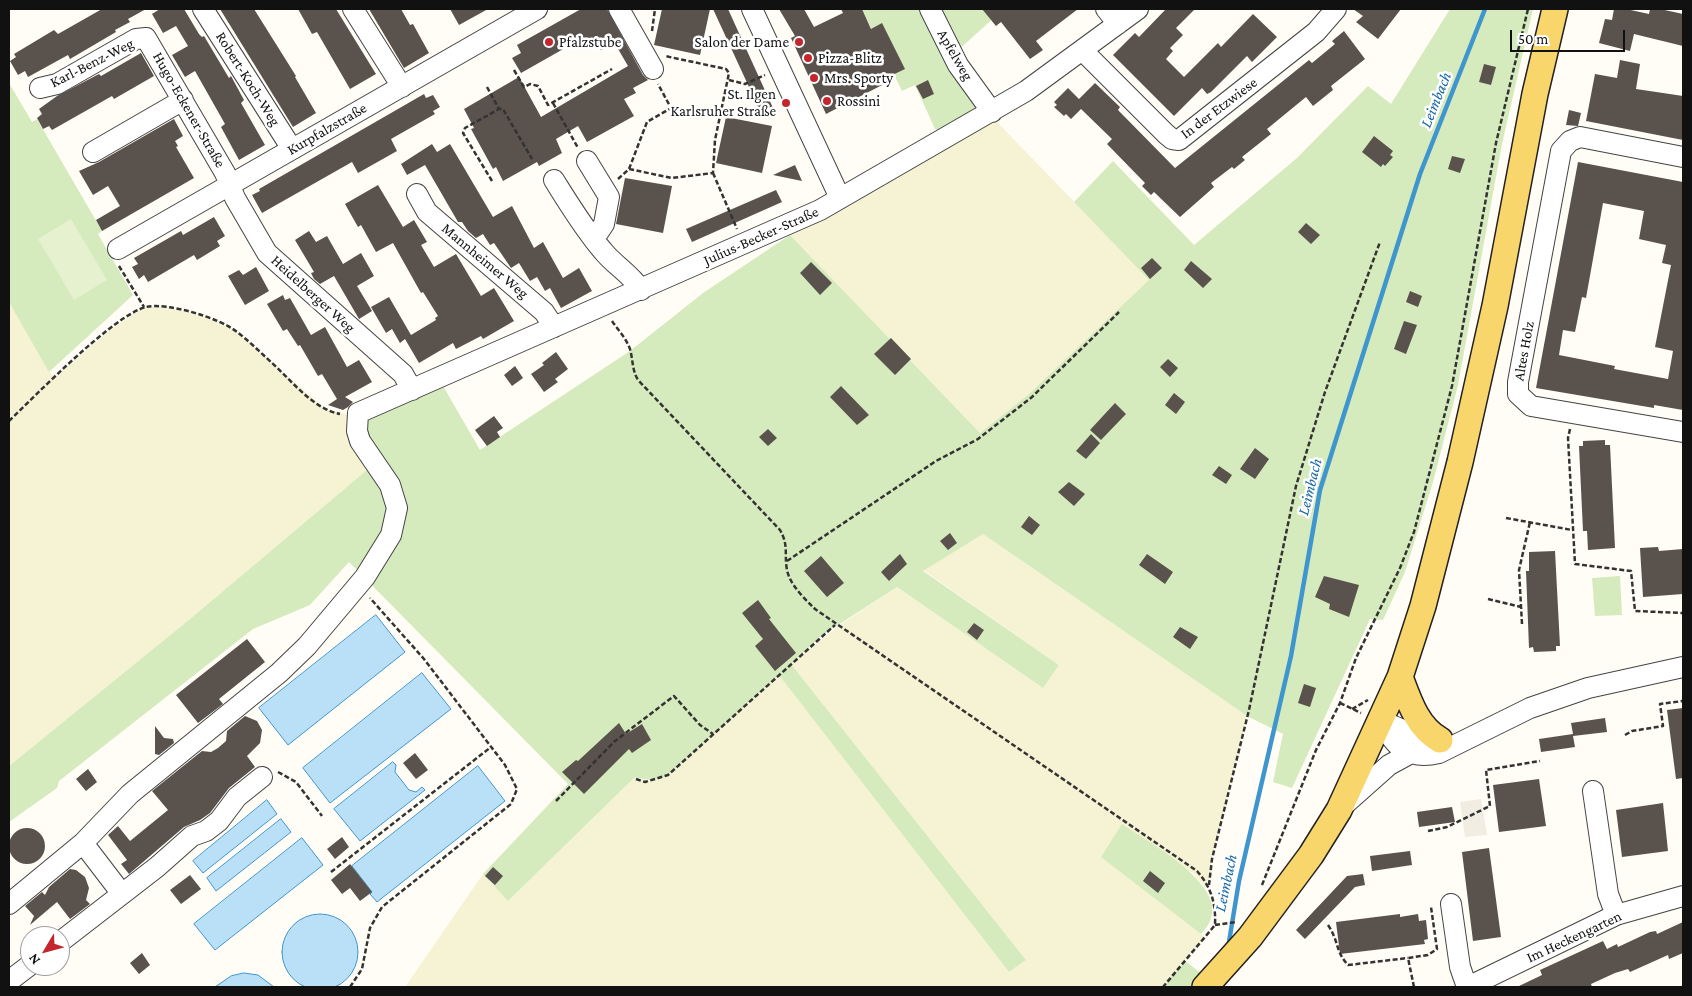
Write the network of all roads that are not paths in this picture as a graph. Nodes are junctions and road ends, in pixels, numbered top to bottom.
1 (203, 9) edge
2 (353, 9) edge
3 (537, 9) edge
4 (619, 9) edge
5 (752, 9) edge
6 (930, 9) edge
7 (1106, 9) edge
8 (1138, 9) edge
9 (1555, 9) edge
10 (1333, 10) edge
11 (506, 16) edge
12 (1118, 24) junction
13 (144, 37) joint
14 (1083, 51) junction
15 (650, 64) road end
16 (402, 87) junction
17 (40, 88) dead end
18 (183, 100) junction
19 (988, 106) junction
20 (292, 149) junction
21 (93, 152) dead end
22 (583, 155) road end
23 (1683, 157) edge
24 (554, 180) dead end
25 (230, 186) junction
26 (418, 194) dead end
27 (840, 198) junction
28 (594, 239) junction
29 (118, 257) road end
30 (641, 290) junction
31 (554, 328) junction
32 (412, 390) junction
33 (1683, 432) edge
34 (1683, 667) edge
35 (1400, 677) junction
36 (1385, 714) junction
37 (1440, 740) junction
38 (1466, 740) junction
39 (1411, 753) junction
40 (262, 777) road end
41 (1593, 792) dead end
42 (1339, 810) junction
43 (83, 843) junction
44 (122, 894) junction
45 (1683, 896) edge
46 (9, 904) edge
47 (1441, 906) road end
48 (1616, 915) junction
49 (70, 934) edge
50 (20, 973) edge
51 (9, 982) edge
52 (1205, 987) edge
53 (1468, 987) edge

1 - 20 street, Robert-Koch-Weg
2 - 16 street
3 - 11 street, Kurpfalzstraße
4 - 15 street
5 - 27 street
6 - 19 street, Apfelweg
7 - 12 street
8 - 12 street, Julius-Becker-Straße
9 - 35 main road
10 - 14 street, In der Etzwiese
11 - 16 street, Kurpfalzstraße
12 - 14 street, Julius-Becker-Straße
13 - 17 street, Karl-Benz-Weg
13 - 18 street, Hugo-Eckener-Straße
14 - 19 street, Julius-Becker-Straße
16 - 20 street, Kurpfalzstraße
18 - 21 street
18 - 25 street, Hugo-Eckener-Straße
19 - 27 street, Julius-Becker-Straße
20 - 25 street, Kurpfalzstraße
22 - 28 street
23 - 33 street, Altes Holz
24 - 28 street
25 - 29 street, Kurpfalzstraße
25 - 32 street, Heidelberger Weg
26 - 31 street, Mannheimer Weg
27 - 30 street, Julius-Becker-Straße
28 - 30 street
30 - 31 street, Julius-Becker-Straße
31 - 32 street, Julius-Becker-Straße
32 - 43 street, Julius-Becker-Straße
34 - 38 street
35 - 36 main road
35 - 37 main road
36 - 37 street
36 - 39 street
36 - 42 main road
37 - 38 street
38 - 39 street
39 - 42 street
40 - 44 street
41 - 48 street
42 - 52 main road
43 - 44 street
43 - 46 street
44 - 49 street
45 - 48 street, Im Heckengarten
47 - 53 street, Im Heckengarten
48 - 53 street, Im Heckengarten
50 - 51 street

